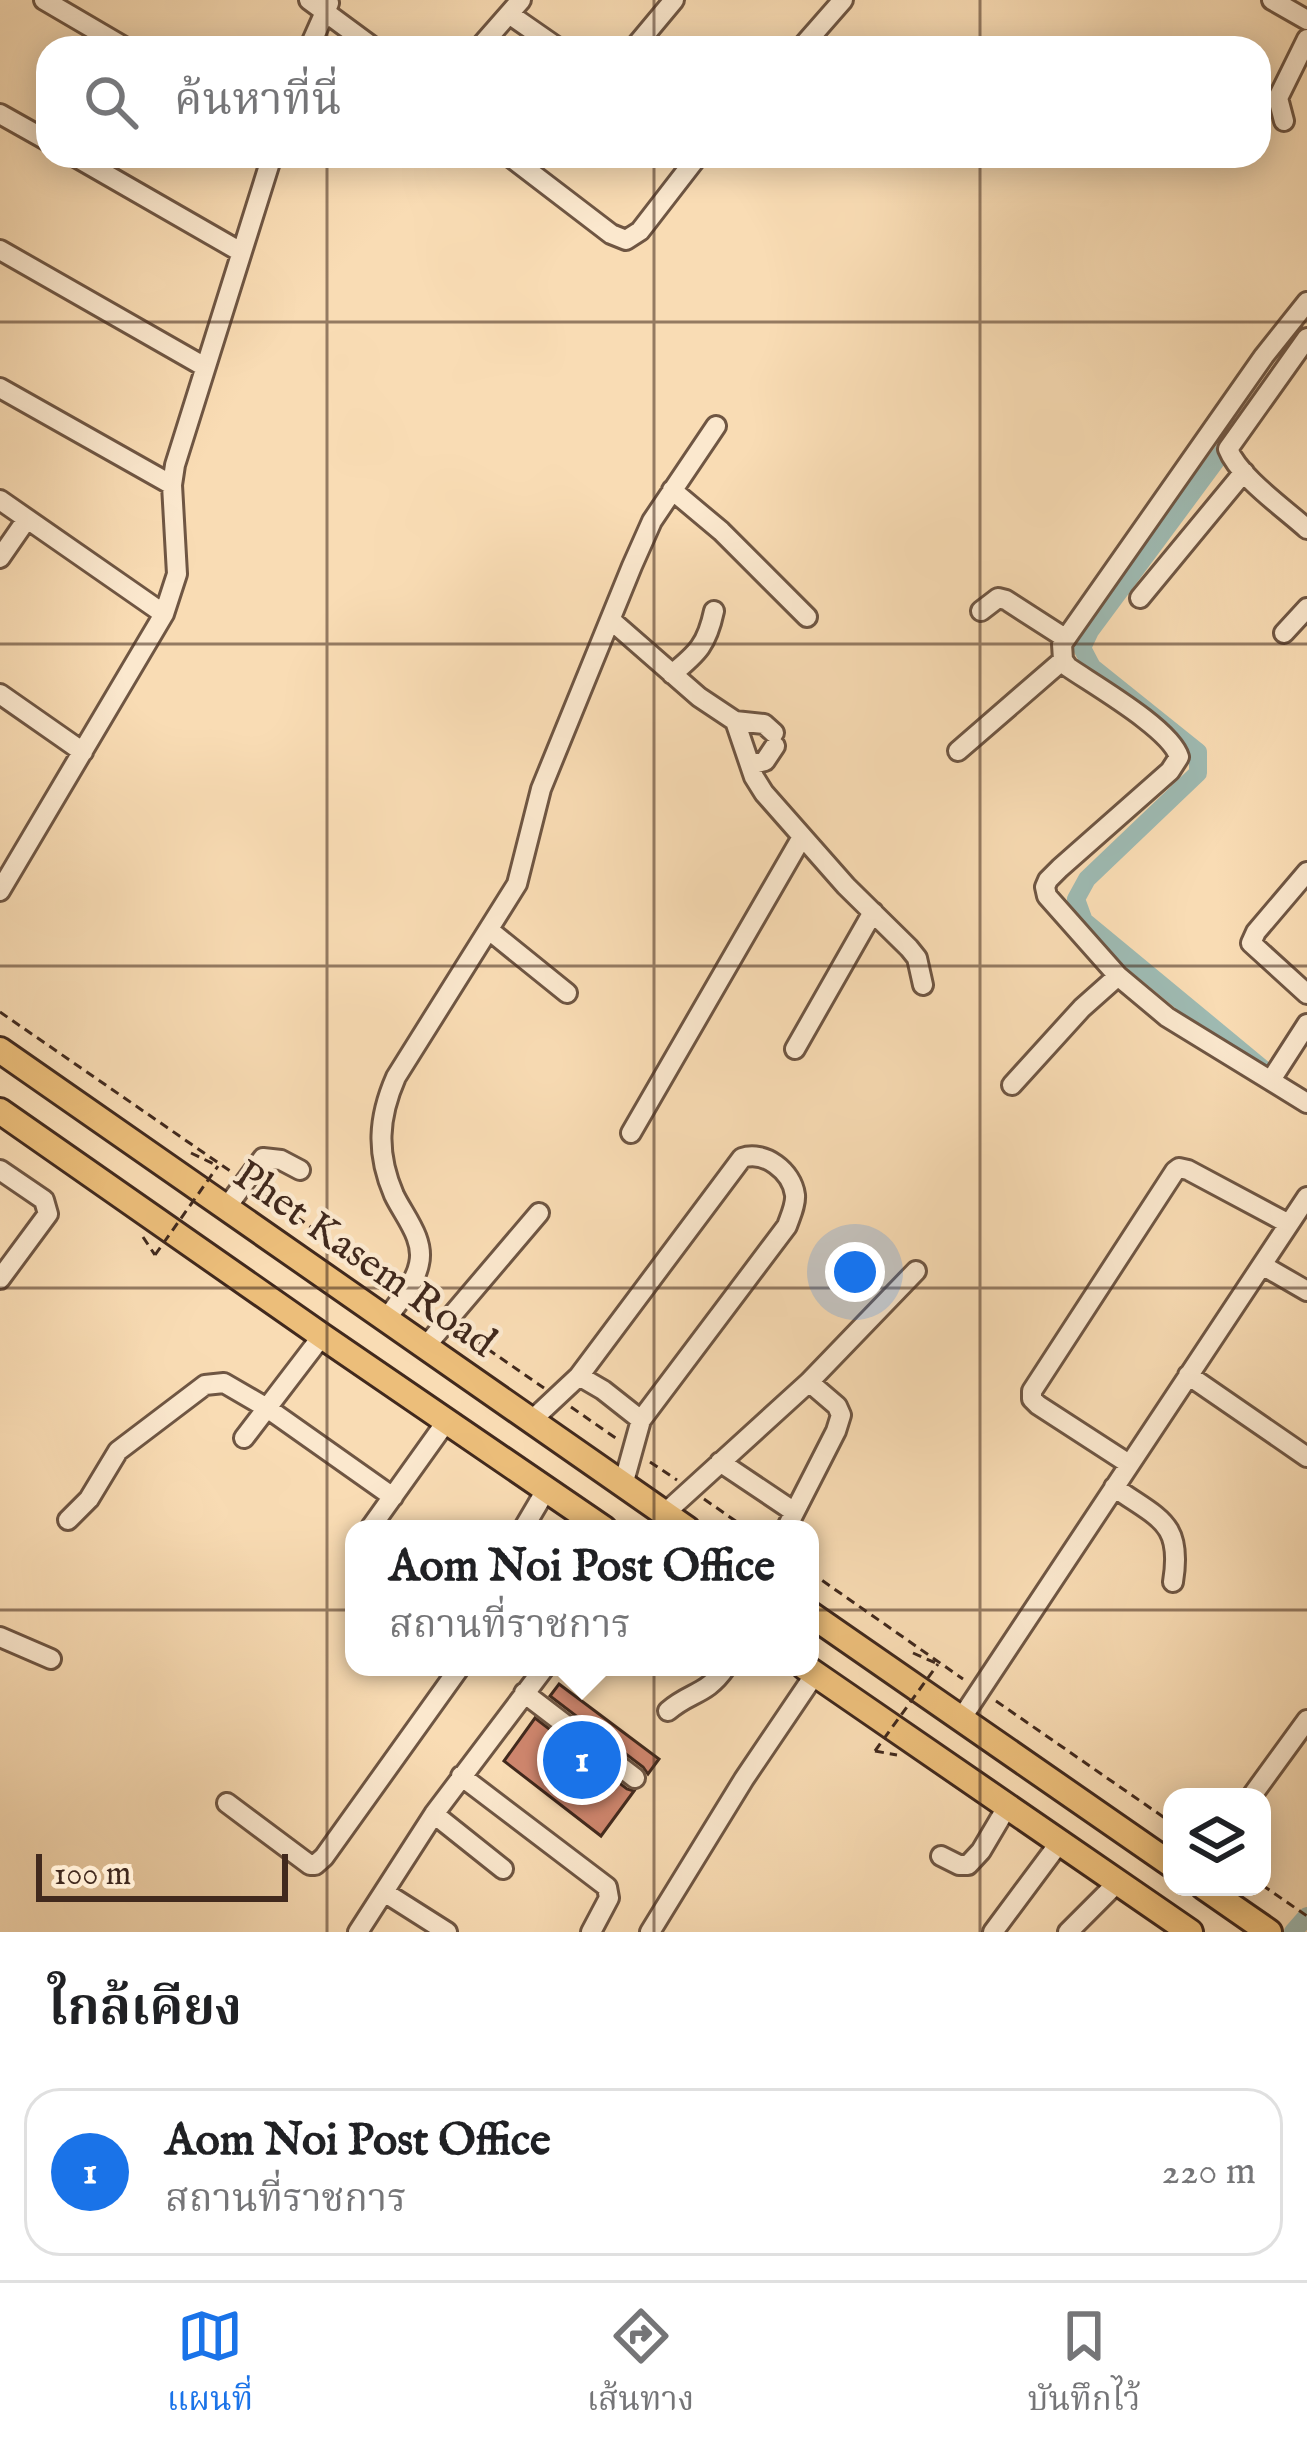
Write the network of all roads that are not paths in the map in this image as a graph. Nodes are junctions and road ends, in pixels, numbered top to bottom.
1 (44, 0) edge
2 (674, 0) edge
3 (842, 0) edge
4 (1272, 0) edge
5 (322, 3) edge
6 (515, 7) edge
7 (1307, 20) edge
8 (106, 36) edge
9 (312, 36) edge
10 (360, 36) edge
11 (490, 36) edge
12 (545, 36) edge
13 (644, 36) edge
14 (811, 36) edge
15 (1307, 39) edge
16 (0, 114) edge
17 (1284, 121) dead end
18 (36, 134) edge
19 (95, 168) edge
20 (268, 168) edge
21 (524, 168) edge
22 (689, 168) edge
23 (0, 250) edge
24 (241, 252) junction
25 (1307, 302) edge
26 (1307, 338) edge
27 (205, 367) junction
28 (0, 388) edge
29 (716, 426) dead end
30 (1244, 472) junction
31 (172, 485) junction
32 (672, 490) junction
33 (0, 500) edge
34 (27, 518) junction
35 (1307, 529) edge
36 (0, 558) edge
37 (1140, 598) dead end
38 (1307, 608) edge
39 (714, 611) dead end
40 (981, 611) dead end
41 (164, 614) junction
42 (806, 616) dead end
43 (612, 621) junction
44 (1284, 633) dead end
45 (1065, 638) junction
46 (1063, 660) junction
47 (672, 674) junction
48 (0, 694) edge
49 (735, 721) junction
50 (958, 751) dead end
51 (83, 752) junction
52 (750, 765) junction
53 (802, 837) junction
54 (1307, 872) edge
55 (2, 882) edge
56 (873, 912) junction
57 (489, 931) junction
58 (1118, 976) junction
59 (923, 985) dead end
60 (566, 993) dead end
61 (1307, 994) edge
62 (1307, 1024) edge
63 (794, 1049) dead end
64 (0, 1051) edge
65 (1271, 1081) junction
66 (1012, 1085) dead end
67 (1307, 1103) edge
68 (0, 1111) edge
69 (631, 1133) dead end
70 (0, 1170) edge
71 (300, 1170) dead end
72 (1307, 1196) edge
73 (226, 1208) junction
74 (539, 1213) dead end
75 (1289, 1224) junction
76 (1262, 1265) junction
77 (916, 1271) dead end
78 (0, 1279) edge
79 (1307, 1291) edge
80 (386, 1320) junction
81 (322, 1336) junction
82 (425, 1347) junction
83 (1188, 1375) junction
84 (580, 1376) junction
85 (809, 1382) junction
86 (267, 1408) junction
87 (532, 1420) junction
88 (640, 1420) junction
89 (446, 1422) junction
90 (244, 1438) dead end
91 (1307, 1456) edge
92 (719, 1462) junction
93 (1129, 1463) junction
94 (623, 1485) junction
95 (1114, 1487) junction
96 (546, 1490) junction
97 (393, 1497) junction
98 (664, 1514) junction
99 (68, 1520) dead end
100 (376, 1520) edge
101 (528, 1520) edge
102 (591, 1520) edge
103 (673, 1520) edge
104 (790, 1520) edge
105 (1173, 1582) dead end
106 (819, 1620) edge
107 (0, 1637) edge
108 (51, 1659) dead end
109 (454, 1676) edge
110 (538, 1676) edge
111 (720, 1676) edge
112 (806, 1676) edge
113 (819, 1676) edge
114 (524, 1693) junction
115 (668, 1712) dead end
116 (961, 1719) junction
117 (1307, 1720) edge
118 (461, 1776) junction
119 (635, 1778) dead end
120 (1257, 1788) edge
121 (226, 1803) dead end
122 (1007, 1807) junction
123 (434, 1814) junction
124 (1060, 1842) junction
125 (941, 1856) dead end
126 (1163, 1859) edge
127 (503, 1869) dead end
128 (1118, 1882) junction
129 (384, 1892) junction
130 (1217, 1896) edge
131 (1075, 1930) edge
132 (358, 1932) edge
133 (447, 1932) edge
134 (591, 1932) edge
135 (650, 1932) edge
136 (993, 1932) edge
137 (1190, 1932) edge
138 (1268, 1932) edge

1 - 8 street
2 - 13 street
3 - 14 street
4 - 7 street
5 - 9 street
5 - 10 street
6 - 11 street
6 - 12 street
15 - 17 street
16 - 18 street
19 - 24 street
20 - 24 street
21 - 22 street
23 - 27 street
24 - 27 street
25 - 45 street
26 - 30 street
27 - 31 street
28 - 31 street
29 - 32 street
30 - 35 street
30 - 37 street
31 - 41 street
32 - 42 street
32 - 43 street
33 - 34 street
34 - 36 street
34 - 41 street
38 - 44 street
39 - 47 street
40 - 45 street
41 - 51 street
43 - 47 street
43 - 57 street
45 - 46 street
46 - 50 street
46 - 58 street
47 - 49 street
48 - 51 street
49 - 52 street
49 - 52 street
51 - 55 street
52 - 53 street
53 - 56 street
53 - 69 street
54 - 61 street
56 - 59 street
56 - 63 street
57 - 60 street
57 - 80 street
58 - 65 street
58 - 66 street
62 - 65 street
64 - 73 main road, Phet Kasem Road
65 - 67 street
68 - 81 main road
70 - 78 street
71 - 73 street
72 - 75 street
73 - 80 main road, Phet Kasem Road
74 - 82 street
75 - 76 street
75 - 93 street
76 - 79 street
76 - 83 street
77 - 85 street
80 - 82 main road, Phet Kasem Road
81 - 86 street
81 - 89 main road
82 - 87 main road, Phet Kasem Road
83 - 91 street
83 - 93 street
84 - 87 street
84 - 88 street
84 - 88 street
85 - 92 street
85 - 104 street
86 - 90 street
86 - 97 street
86 - 99 street
87 - 94 main road, Phet Kasem Road
88 - 94 street
89 - 96 main road
89 - 97 street
92 - 98 street
92 - 104 street
93 - 95 street
94 - 98 main road, Phet Kasem Road
95 - 105 street
95 - 116 street
96 - 101 street
96 - 102 main road
97 - 100 street
98 - 103 main road, Phet Kasem Road
106 - 116 main road
107 - 108 street
109 - 121 street
110 - 114 street
111 - 115 street
112 - 135 street
113 - 122 main road
114 - 118 street
114 - 119 street
116 - 126 main road
117 - 120 street
118 - 123 street
118 - 134 street
122 - 124 main road
122 - 125 street
123 - 127 street
123 - 129 street
124 - 128 main road
124 - 136 street
128 - 131 street
128 - 137 main road
129 - 132 street
129 - 133 street
130 - 138 main road

